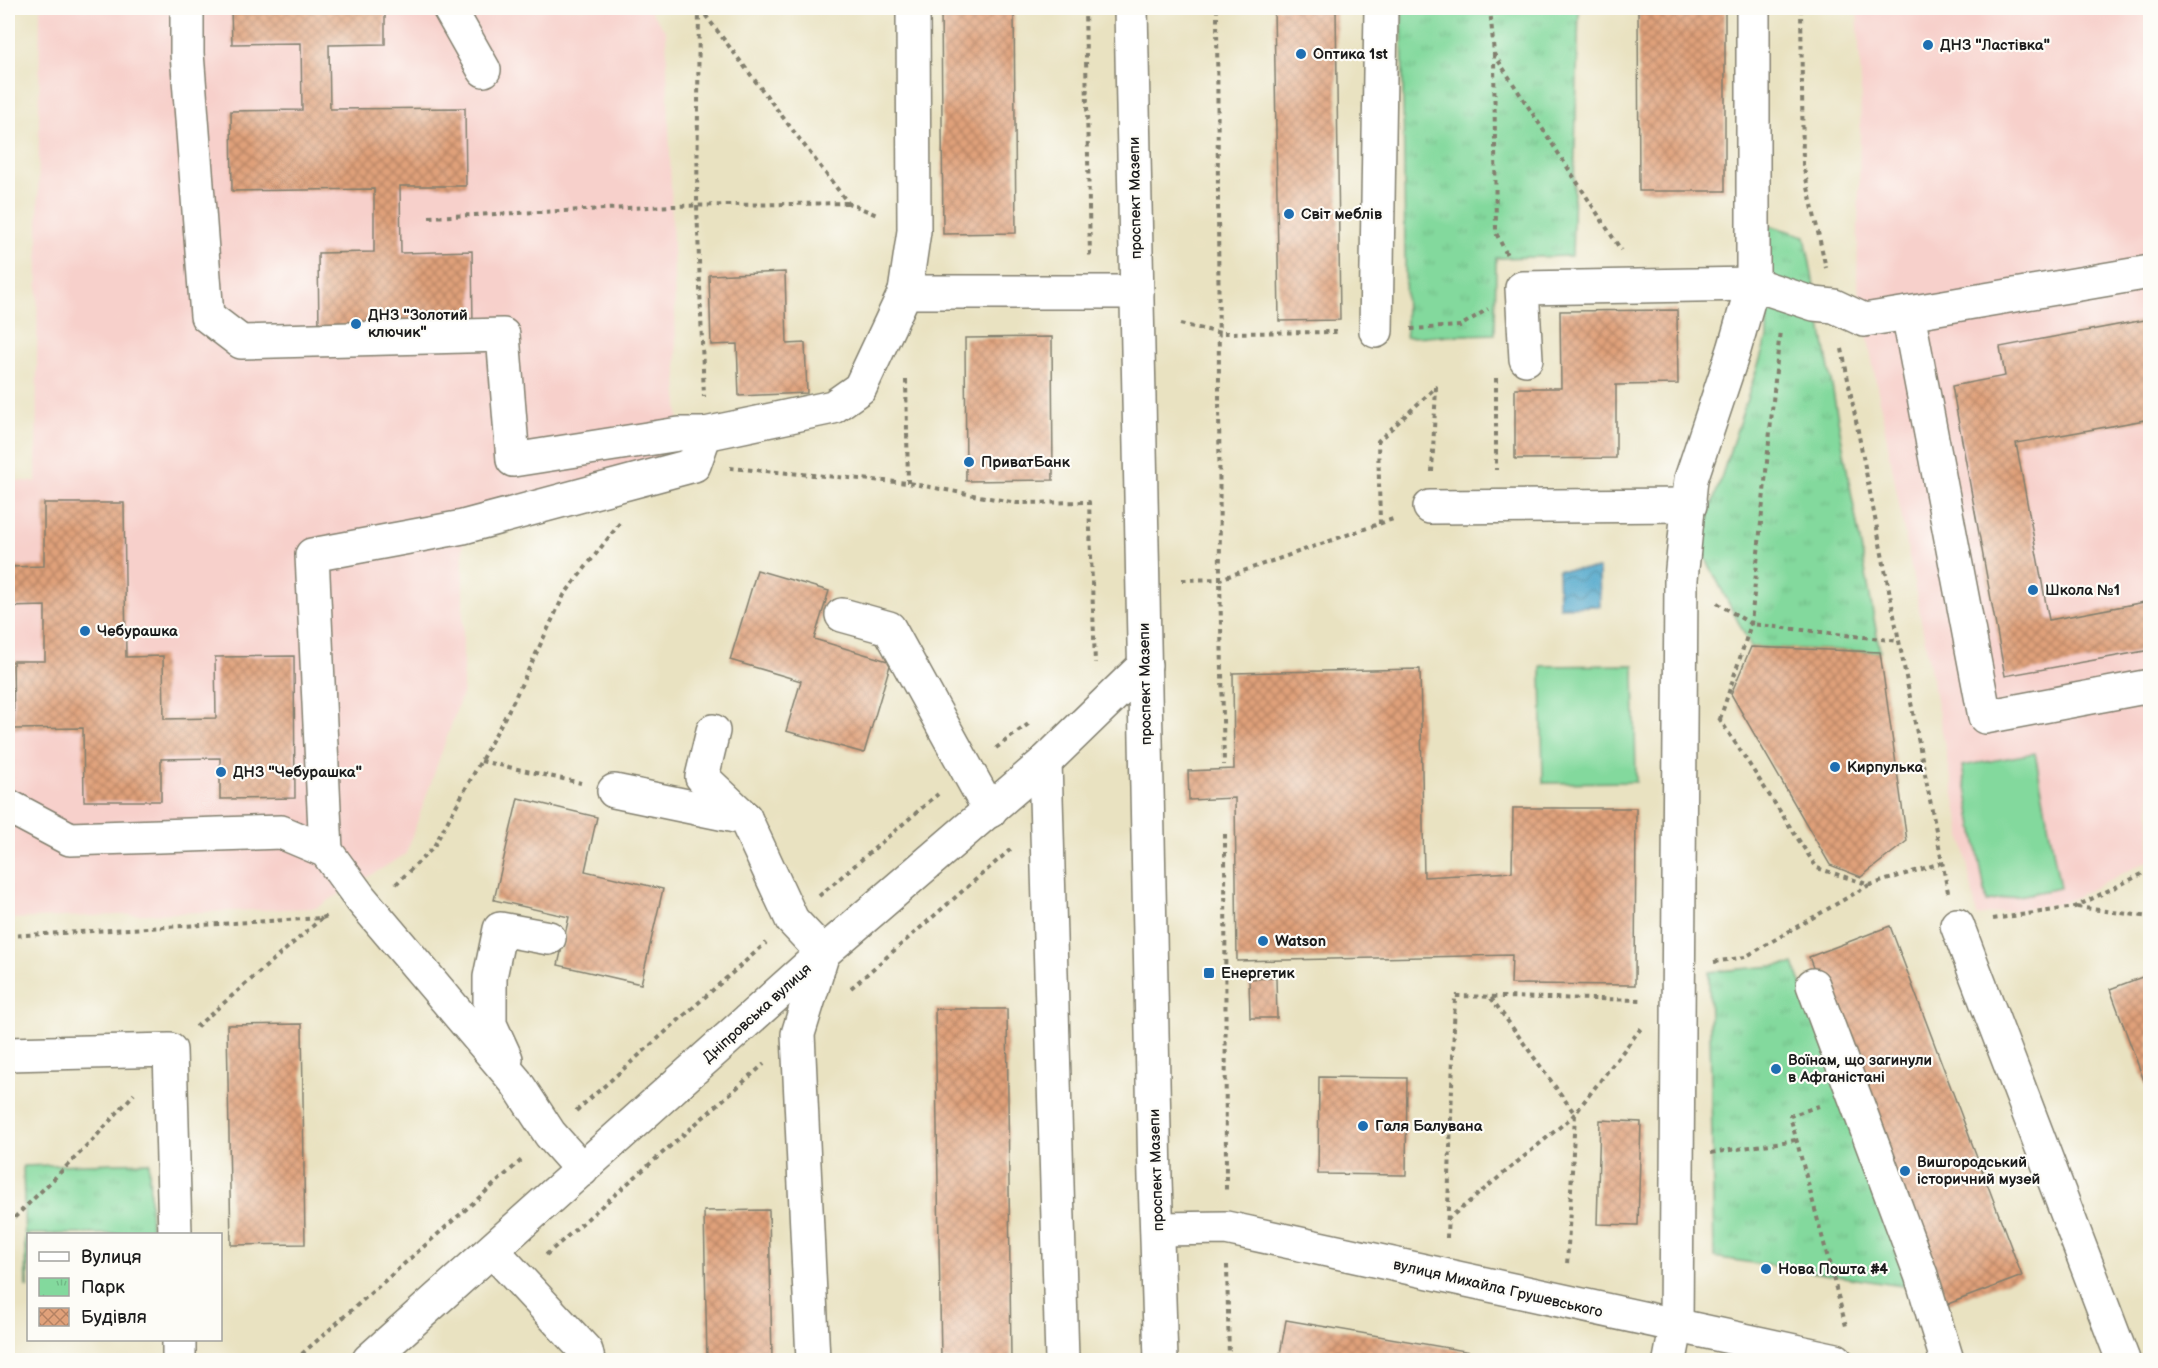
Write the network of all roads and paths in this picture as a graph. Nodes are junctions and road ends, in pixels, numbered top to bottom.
1 (188, 8) edge
2 (449, 8) edge
3 (699, 8) edge
4 (913, 8) edge
5 (1085, 8) edge
6 (1131, 8) edge
7 (1217, 8) edge
8 (1381, 8) edge
9 (1490, 8) edge
10 (1753, 8) edge
11 (1801, 8) edge
12 (1494, 54) junction
13 (484, 70) dead end
14 (848, 203) junction
15 (697, 206) junction
16 (429, 217) dead end
17 (914, 231) junction
18 (2151, 272) edge
19 (1753, 284) junction
20 (1644, 286) junction
21 (1522, 288) junction
22 (904, 292) junction
23 (1137, 292) junction
24 (1091, 293) junction
25 (1784, 294) junction
26 (1834, 306) junction
27 (1908, 313) junction
28 (1180, 324) dead end
29 (1460, 326) dead end
30 (1376, 331) junction
31 (1221, 333) junction
32 (1526, 359) joint
33 (906, 375) dead end
34 (705, 434) junction
35 (694, 465) junction
36 (1496, 480) dead end
37 (908, 483) junction
38 (1690, 505) junction
39 (1430, 507) junction
40 (624, 517) dead end
41 (1380, 524) junction
42 (1220, 579) junction
43 (1681, 579) junction
44 (1182, 580) dead end
45 (842, 615) dead end
46 (1751, 624) junction
47 (1898, 641) junction
48 (1145, 665) junction
49 (1096, 674) dead end
50 (2151, 686) edge
51 (1679, 703) junction
52 (1040, 715) dead end
53 (1720, 719) junction
54 (713, 730) dead end
55 (481, 761) junction
56 (1045, 762) junction
57 (1224, 765) dead end
58 (966, 769) junction
59 (614, 791) joint
60 (8, 806) edge
61 (990, 811) junction
62 (1047, 817) junction
63 (745, 818) junction
64 (1225, 834) dead end
65 (326, 851) junction
66 (1941, 863) junction
67 (2151, 870) edge
68 (1870, 885) junction
69 (361, 900) junction
70 (2075, 907) junction
71 (2151, 917) edge
72 (322, 918) junction
73 (792, 920) junction
74 (1957, 925) junction
75 (8, 936) edge
76 (549, 938) dead end
77 (823, 953) junction
78 (1813, 985) dead end
79 (1672, 990) junction
80 (842, 995) dead end
81 (1491, 997) junction
82 (798, 1034) junction
83 (170, 1050) junction
84 (8, 1054) edge
85 (516, 1082) junction
86 (1854, 1094) junction
87 (1575, 1114) junction
88 (550, 1134) junction
89 (1796, 1140) junction
90 (1676, 1159) junction
91 (582, 1170) junction
92 (1447, 1220) junction
93 (8, 1224) edge
94 (1226, 1228) junction
95 (1159, 1229) junction
96 (175, 1233) edge
97 (493, 1251) junction
98 (1446, 1276) junction
99 (518, 1280) junction
100 (1565, 1304) junction
101 (1676, 1328) junction
102 (179, 1341) edge
103 (1842, 1347) edge
104 (179, 1360) edge
105 (295, 1360) edge
106 (369, 1360) edge
107 (588, 1360) edge
108 (813, 1360) edge
109 (1062, 1360) edge
110 (1161, 1360) edge
111 (1229, 1360) edge
112 (1670, 1360) edge
113 (1947, 1360) edge
114 (2123, 1360) edge

1 - 34 street
2 - 13 street
3 - 14 path
3 - 15 path
4 - 17 street
5 - 24 path
6 - 23 street, проспект Мазепи
7 - 31 path
8 - 30 street
9 - 12 path
10 - 19 street
11 - 26 path
12 - 20 path
12 - 21 path
14 - 15 path
14 - 17 path
15 - 16 path
15 - 34 path
17 - 22 street
18 - 27 street
19 - 20 street
19 - 25 street
19 - 38 street
20 - 21 street
21 - 32 street
22 - 24 street
22 - 34 street
23 - 24 street
23 - 48 street, проспект Мазепи
25 - 26 street
25 - 46 path
26 - 27 street
26 - 47 path
27 - 50 street
28 - 31 path
29 - 30 path
30 - 31 path
31 - 42 path
32 - 36 path
33 - 37 path
34 - 35 street
35 - 37 path
35 - 65 street
37 - 49 path
38 - 39 street
38 - 43 street
39 - 41 path
39 - 41 path
40 - 55 path
41 - 42 path
42 - 44 path
42 - 57 path
43 - 46 path
43 - 51 street
45 - 58 street
46 - 47 path
46 - 53 path
47 - 66 path
48 - 56 street, Дніпровська вулиця
48 - 95 street, проспект Мазепи
51 - 53 path
51 - 79 street
52 - 58 path
53 - 68 path
54 - 63 street
55 - 59 path
55 - 69 path
56 - 61 street, Дніпровська вулиця
56 - 62 street
58 - 61 street
58 - 73 path
59 - 63 street
60 - 65 street
61 - 77 street, Дніпровська вулиця
62 - 80 path
62 - 109 street
63 - 73 street
64 - 94 path
65 - 69 street
66 - 68 path
66 - 74 path
67 - 70 path
68 - 79 path
69 - 72 path
69 - 85 street
70 - 71 path
70 - 74 path
72 - 75 path
72 - 83 path
73 - 77 street
73 - 88 path
74 - 114 street
76 - 85 street
77 - 82 street
77 - 91 street, Дніпровська вулиця
78 - 86 street
79 - 81 path
79 - 87 path
79 - 90 street
81 - 87 path
81 - 92 path
82 - 99 path
82 - 108 street
83 - 84 street
83 - 93 path
83 - 96 street
85 - 88 street
86 - 89 path
86 - 113 street
87 - 92 path
87 - 100 path
88 - 91 street
88 - 105 path
89 - 90 path
89 - 103 path
90 - 101 street
91 - 97 street, Дніпровська вулиця
92 - 98 path
94 - 95 street, вулиця Михайла Грушевського
94 - 98 street, вулиця Михайла Грушевського
94 - 111 path
95 - 110 street, проспект Мазепи
97 - 99 street
97 - 106 street, Дніпровська вулиця
98 - 100 street, вулиця Михайла Грушевського
99 - 107 street
100 - 101 street, вулиця Михайла Грушевського
101 - 103 street, вулиця Михайла Грушевського
101 - 112 street
102 - 104 street

